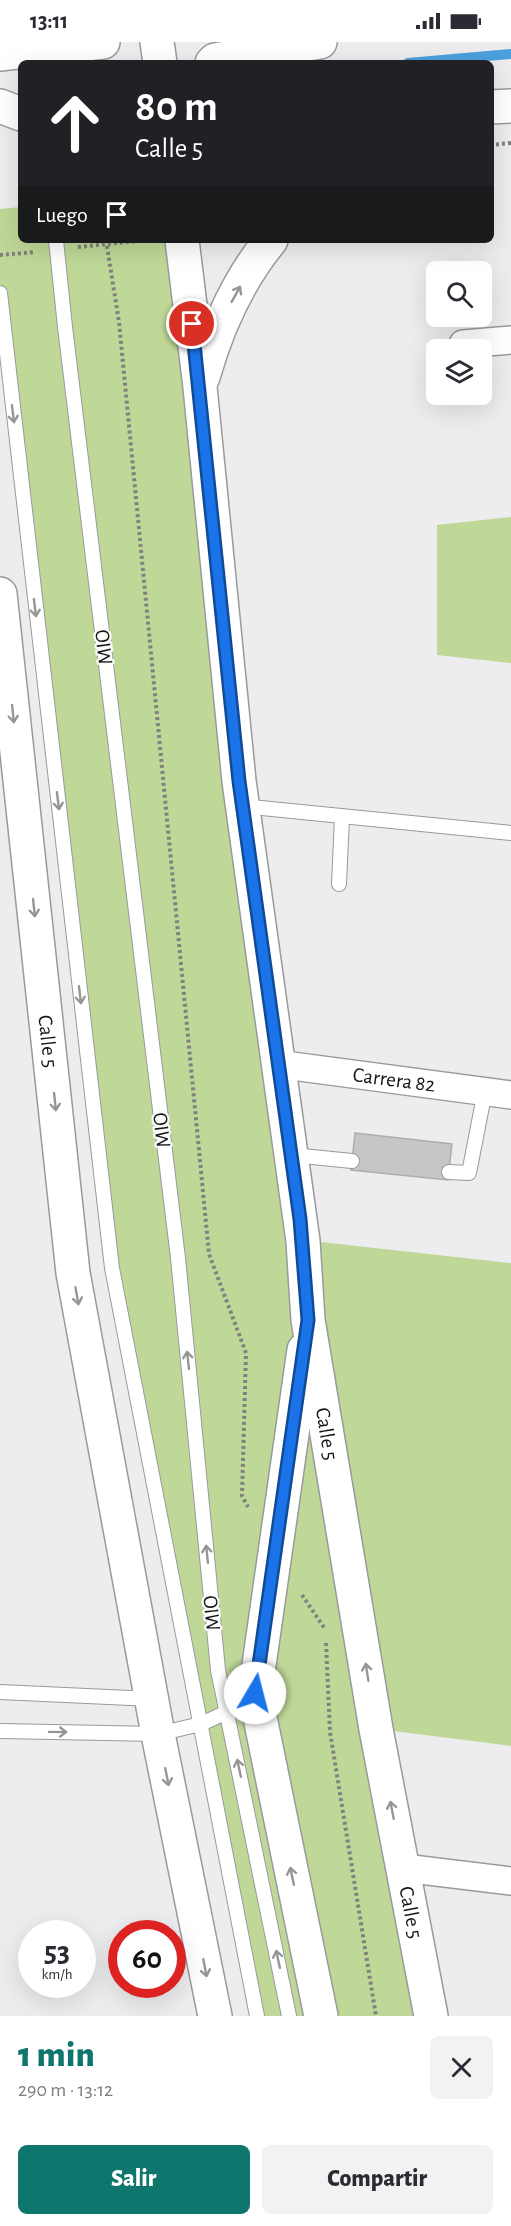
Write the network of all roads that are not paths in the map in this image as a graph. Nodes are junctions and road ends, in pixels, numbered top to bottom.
1 (103, 42) edge
2 (157, 42) edge
3 (320, 42) edge
4 (38, 51) edge
5 (0, 54) edge
6 (160, 60) edge
7 (215, 60) edge
8 (0, 106) edge
9 (511, 106) edge
10 (494, 107) edge
11 (18, 113) edge
12 (56, 243) edge
13 (182, 243) edge
14 (269, 243) edge
15 (0, 293) edge
16 (511, 340) edge
17 (492, 342) edge
18 (200, 387) junction
19 (0, 594) edge
20 (242, 806) junction
21 (342, 817) junction
22 (511, 833) edge
23 (339, 884) dead end
24 (277, 1064) junction
25 (498, 1093) edge
26 (292, 1155) junction
27 (352, 1161) dead end
28 (449, 1172) dead end
29 (308, 1320) junction
30 (0, 1692) edge
31 (255, 1693) junction
32 (152, 1699) junction
33 (227, 1712) junction
34 (201, 1724) junction
35 (0, 1731) edge
36 (158, 1734) junction
37 (404, 1868) junction
38 (511, 1881) edge
39 (215, 2016) edge
40 (257, 2016) edge
41 (289, 2016) edge
42 (321, 2016) edge
43 (431, 2016) edge

1 - 4 main road
2 - 6 main road
3 - 7 main road
4 - 5 main road
8 - 11 main road
9 - 10 main road
33 -> 12 lane, MIO
13 - 18 main road, Calle 5
18 -> 14 main road
15 -> 34 lane, MIO
16 - 17 street
18 - 20 main road, Calle 5
19 -> 32 main road, Calle 5
20 - 21 lane
20 - 24 main road, Calle 5
21 - 22 lane
21 - 23 lane
24 - 25 street, Carrera 82
24 - 26 main road, Calle 5
25 - 28 lane
26 - 27 lane
26 - 29 main road, Calle 5
29 - 31 main road
37 -> 29 main road, Calle 5
30 - 32 lane
31 - 33 lane
42 -> 31 main road
32 - 36 main road, Calle 5
33 - 34 lane
41 -> 33 lane, MIO
34 - 36 lane
34 - 40 lane, MIO
35 -> 36 lane
36 -> 39 main road, Calle 5
37 - 38 street
37 - 43 main road, Calle 5

